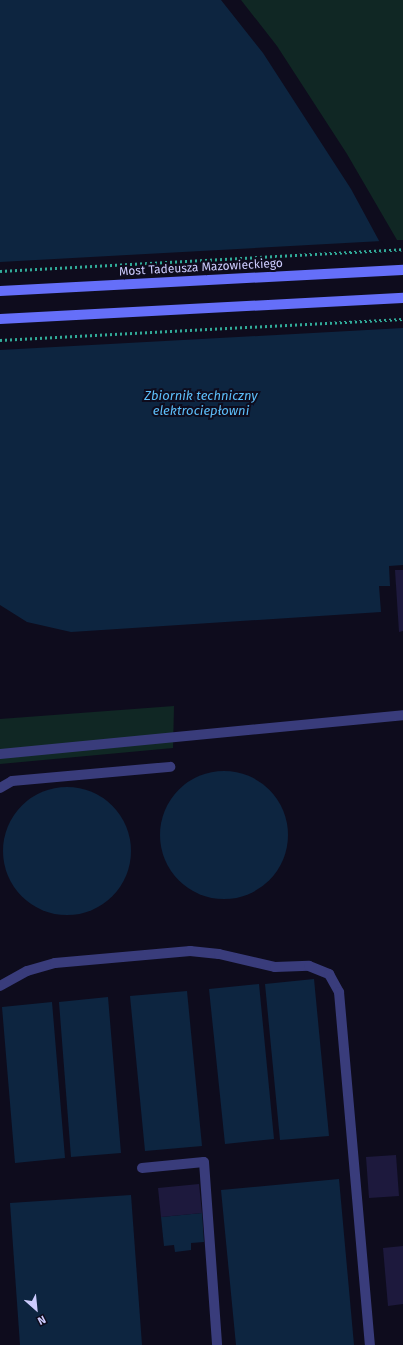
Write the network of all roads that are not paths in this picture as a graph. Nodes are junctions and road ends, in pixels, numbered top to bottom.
1 (403, 270) edge
2 (0, 291) edge
3 (403, 298) edge
4 (0, 319) edge
5 (403, 715) edge
6 (0, 754) edge
7 (170, 767) dead end
8 (0, 788) edge
9 (0, 986) edge
10 (142, 1168) dead end
11 (217, 1345) edge
12 (370, 1345) edge

1 - 2 main road, Most Tadeusza Mazowieckiego
3 - 4 main road
5 - 6 lane
7 - 8 lane
9 - 12 lane
10 - 11 lane

